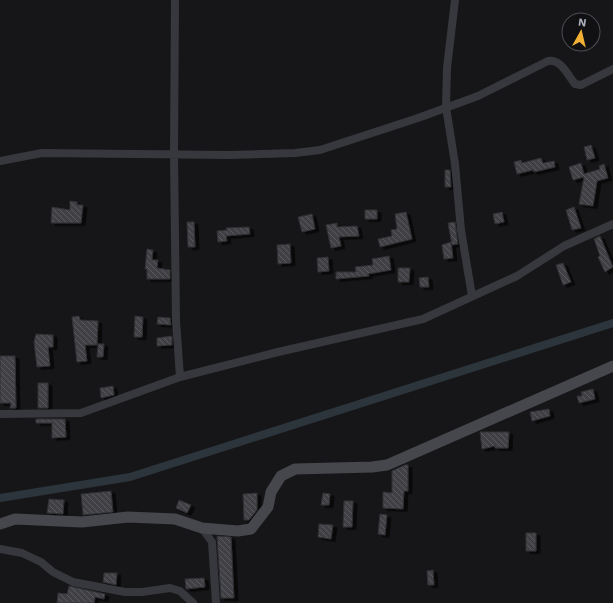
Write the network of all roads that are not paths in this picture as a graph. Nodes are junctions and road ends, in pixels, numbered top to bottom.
1 (175, 0) edge
2 (455, 0) edge
3 (613, 69) edge
4 (446, 107) junction
5 (174, 154) junction
6 (0, 161) edge
7 (613, 224) edge
8 (472, 296) junction
9 (613, 366) edge
10 (180, 377) junction
11 (0, 414) edge
12 (0, 524) edge
13 (202, 528) junction
14 (0, 549) edge
15 (193, 603) edge
16 (216, 603) edge

1 - 5 street
2 - 4 street
3 - 4 street
4 - 5 street
4 - 8 street
5 - 6 street
5 - 10 street
7 - 8 street
8 - 10 street
9 - 13 street
10 - 11 street
12 - 13 street
13 - 16 street
14 - 15 street

